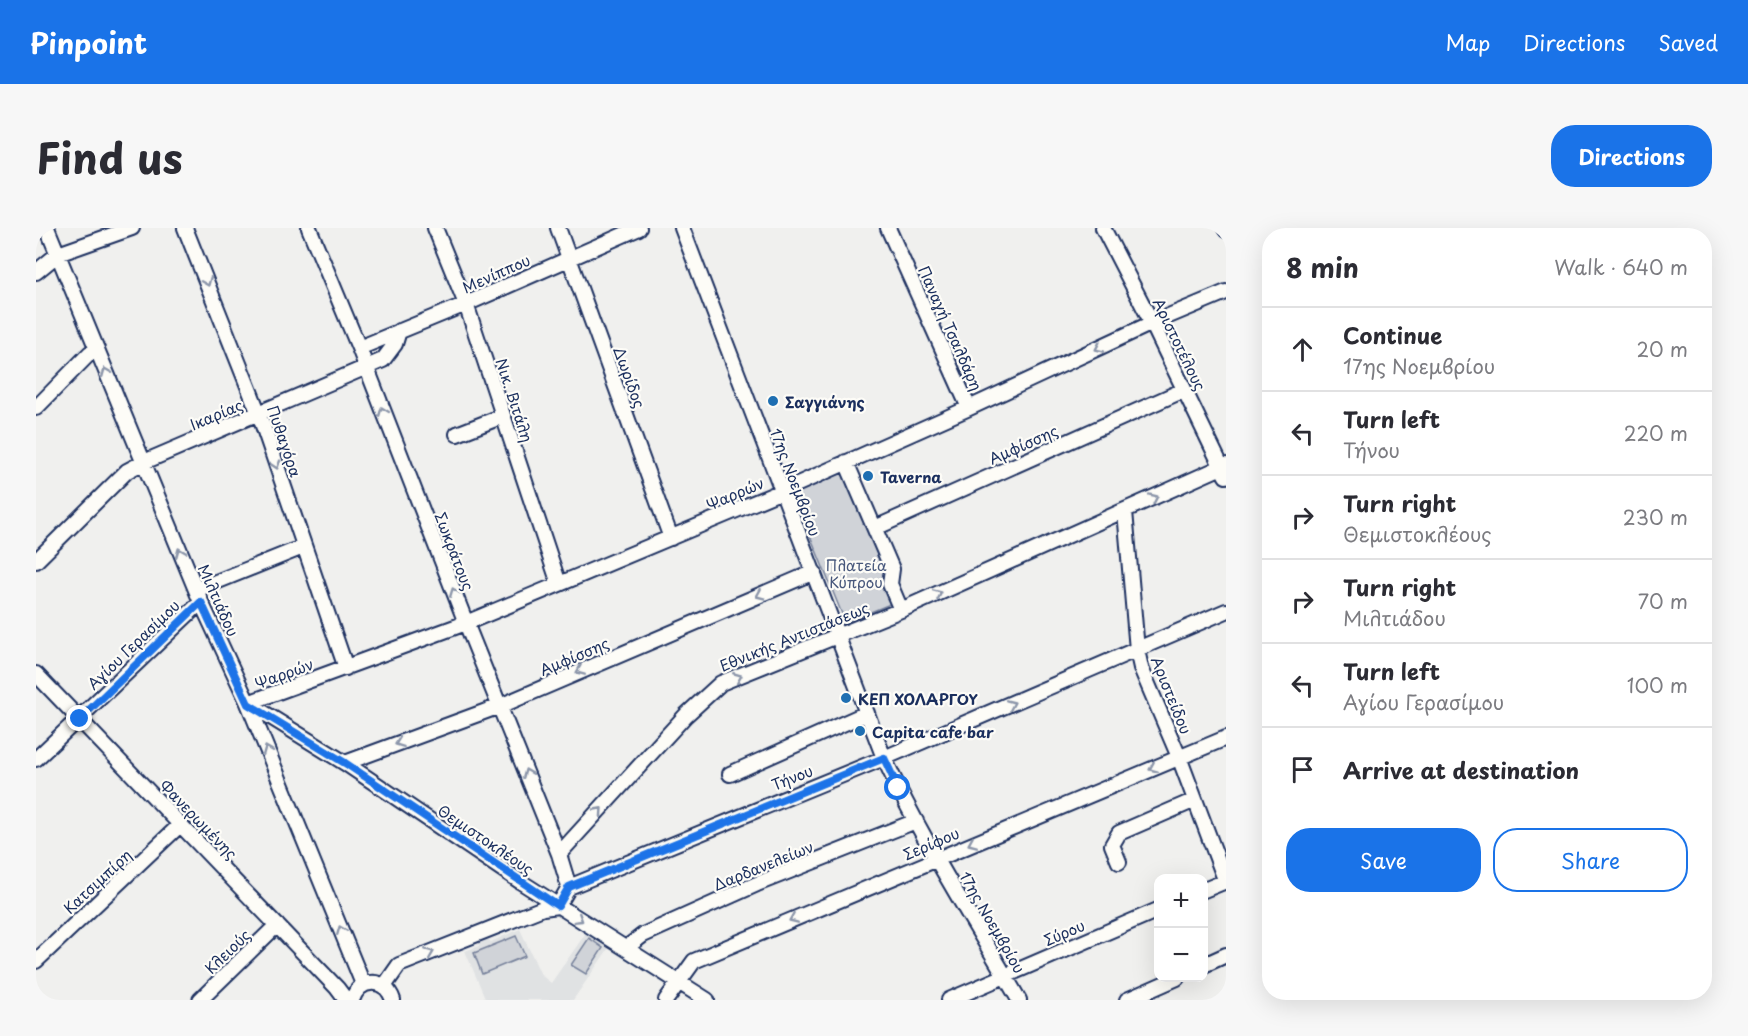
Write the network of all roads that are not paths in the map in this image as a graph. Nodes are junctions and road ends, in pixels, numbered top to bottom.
1 (47, 228) edge
2 (132, 228) edge
3 (185, 228) edge
4 (309, 228) edge
5 (435, 228) edge
6 (558, 228) edge
7 (639, 228) edge
8 (682, 228) edge
9 (888, 228) edge
10 (1103, 228) edge
11 (58, 254) junction
12 (570, 259) junction
13 (36, 272) edge
14 (1226, 292) edge
15 (466, 304) junction
16 (1152, 323) junction
17 (399, 331) junction
18 (359, 348) junction
19 (97, 349) junction
20 (366, 368) junction
21 (1184, 390) junction
22 (36, 408) edge
23 (969, 408) junction
24 (259, 414) junction
25 (503, 416) junction
26 (457, 434) dead end
27 (144, 462) junction
28 (846, 462) junction
29 (1224, 469) edge
30 (782, 491) junction
31 (1125, 511) junction
32 (875, 528) junction
33 (671, 538) junction
34 (303, 547) junction
35 (36, 561) edge
36 (814, 572) junction
37 (559, 584) junction
38 (198, 596) junction
39 (901, 610) junction
40 (1226, 611) edge
41 (466, 623) junction
42 (838, 636) junction
43 (1137, 650) junction
44 (346, 668) junction
45 (36, 674) edge
46 (248, 704) junction
47 (500, 706) junction
48 (867, 713) junction
49 (80, 719) junction
50 (1226, 738) edge
51 (1179, 757) junction
52 (884, 758) junction
53 (36, 759) edge
54 (345, 763) junction
55 (730, 774) dead end
56 (1195, 800) junction
57 (916, 821) junction
58 (181, 824) junction
59 (559, 854) junction
60 (937, 858) junction
61 (1119, 862) dead end
62 (1226, 881) edge
63 (569, 887) junction
64 (1208, 888) edge
65 (558, 906) junction
66 (1154, 912) edge
67 (277, 926) junction
68 (626, 948) junction
69 (1226, 955) edge
70 (36, 961) edge
71 (1208, 963) edge
72 (1005, 976) junction
73 (680, 982) junction
74 (1168, 982) edge
75 (385, 985) junction
76 (354, 994) edge
77 (200, 1000) edge
78 (393, 1000) edge
79 (666, 1000) edge
80 (707, 1000) edge
81 (949, 1000) edge
82 (1019, 1000) edge
83 (1127, 1000) edge

1 - 11 street, Μιλτιάδου
2 - 11 street
3 -> 24 street, Πυθαγόρα
4 - 18 street, Σωκράτους
5 - 15 street, Νικ. Βιτάλη
6 - 12 street, Δωρίδος
7 - 12 street, Μενίππου
8 - 30 street, 17ης Νοεμβρίου
9 - 23 street, Παναγή Τσαλδάρη
10 - 16 street, Αριστοτέλους
11 - 13 street
11 - 19 street, Μιλτιάδου
12 - 15 street, Μενίππου
12 - 33 street, Δωρίδος
14 - 16 street, Ψαρρών
15 - 17 street, Μενίππου
15 - 25 street, Νικ. Βιτάλη
16 - 21 street, Αριστοτέλους
16 -> 23 street, Ψαρρών
17 - 18 street, Μενίππου
17 - 20 street
18 - 20 street, Σωκράτους
19 - 22 street
27 -> 19 street, Μιλτιάδου
20 - 24 street, Ικαρίας
41 -> 20 street, Σωκράτους
21 - 29 street, Αριστοτέλους
21 - 32 street, Αμφίσσης
23 - 28 street, Ψαρρών
24 - 27 street, Ικαρίας
24 -> 34 street, Πυθαγόρα
25 - 26 street
25 - 37 street, Νικ. Βιτάλη
27 - 35 street, Ικαρίας
38 -> 27 street, Μιλτιάδου
28 - 30 street, Ψαρρών
28 - 32 street
31 -> 29 street, Εθνικής Αντιστάσεως
30 - 33 street, Ψαρρών
30 - 36 street, 17ης Νοεμβρίου
39 -> 31 street, Εθνικής Αντιστάσεως
31 - 43 street, Αριστείδου
32 - 39 street
33 - 37 street, Ψαρρών
34 - 38 street, Αγίου Γερασίμου
34 - 44 street, Πυθαγόρα
36 - 42 street, 17ης Νοεμβρίου
36 -> 47 street, Αμφίσσης
37 - 41 street, Ψαρρών
38 - 46 street, Μιλτιάδου
38 - 49 street, Αγίου Γερασίμου
39 - 42 street, Εθνικής Αντιστάσεως
40 - 43 street, Τήνου
41 - 44 street, Ψαρρών
41 - 47 street, Σωκράτους
42 - 48 street, 17ης Νοεμβρίου
59 -> 42 street, Εθνικής Αντιστάσεως
43 - 51 street, Αριστείδου
52 -> 43 street, Τήνου
44 - 46 street, Ψαρρών
45 - 49 street, Φανερωμένης
46 - 54 street, Θεμιστοκλέους
76 -> 46 street, Μιλτιάδου
47 -> 54 street, Αμφίσσης
59 -> 47 street, Σωκράτους
48 - 52 street, 17ης Νοεμβρίου
48 - 55 street
49 - 53 street, Αγίου Γερασίμου
49 - 58 street, Φανερωμένης
50 - 51 street, Σερίφου
51 - 56 street, Αριστείδου
51 -> 60 street, Σερίφου
52 - 57 street, 17ης Νοεμβρίου
52 - 63 street, Τήνου
54 - 65 street, Θεμιστοκλέους
56 - 61 street
56 - 62 street, Αριστείδου
57 - 60 street, 17ης Νοεμβρίου
57 - 68 street, Δαρδανελείων
58 - 67 street, Φανερωμένης
58 - 70 street, Κατσιμπίρη
59 - 63 street, Σωκράτους
60 - 72 street, 17ης Νοεμβρίου
60 -> 73 street, Σερίφου
62 - 64 street
63 - 65 street
65 -> 68 street, Θεμιστοκλέους
75 -> 65 street
66 - 72 street, Σύρου
67 - 76 street, Φανερωμένης
67 - 77 street, Κλειούς
68 - 73 street, Θεμιστοκλέους
69 - 71 street
72 - 81 street, Σύρου
72 - 82 street, 17ης Νοεμβρίου
73 - 79 street, Σερίφου
73 - 80 street, Θεμιστοκλέους
74 - 83 street
75 - 76 street
75 - 78 street

